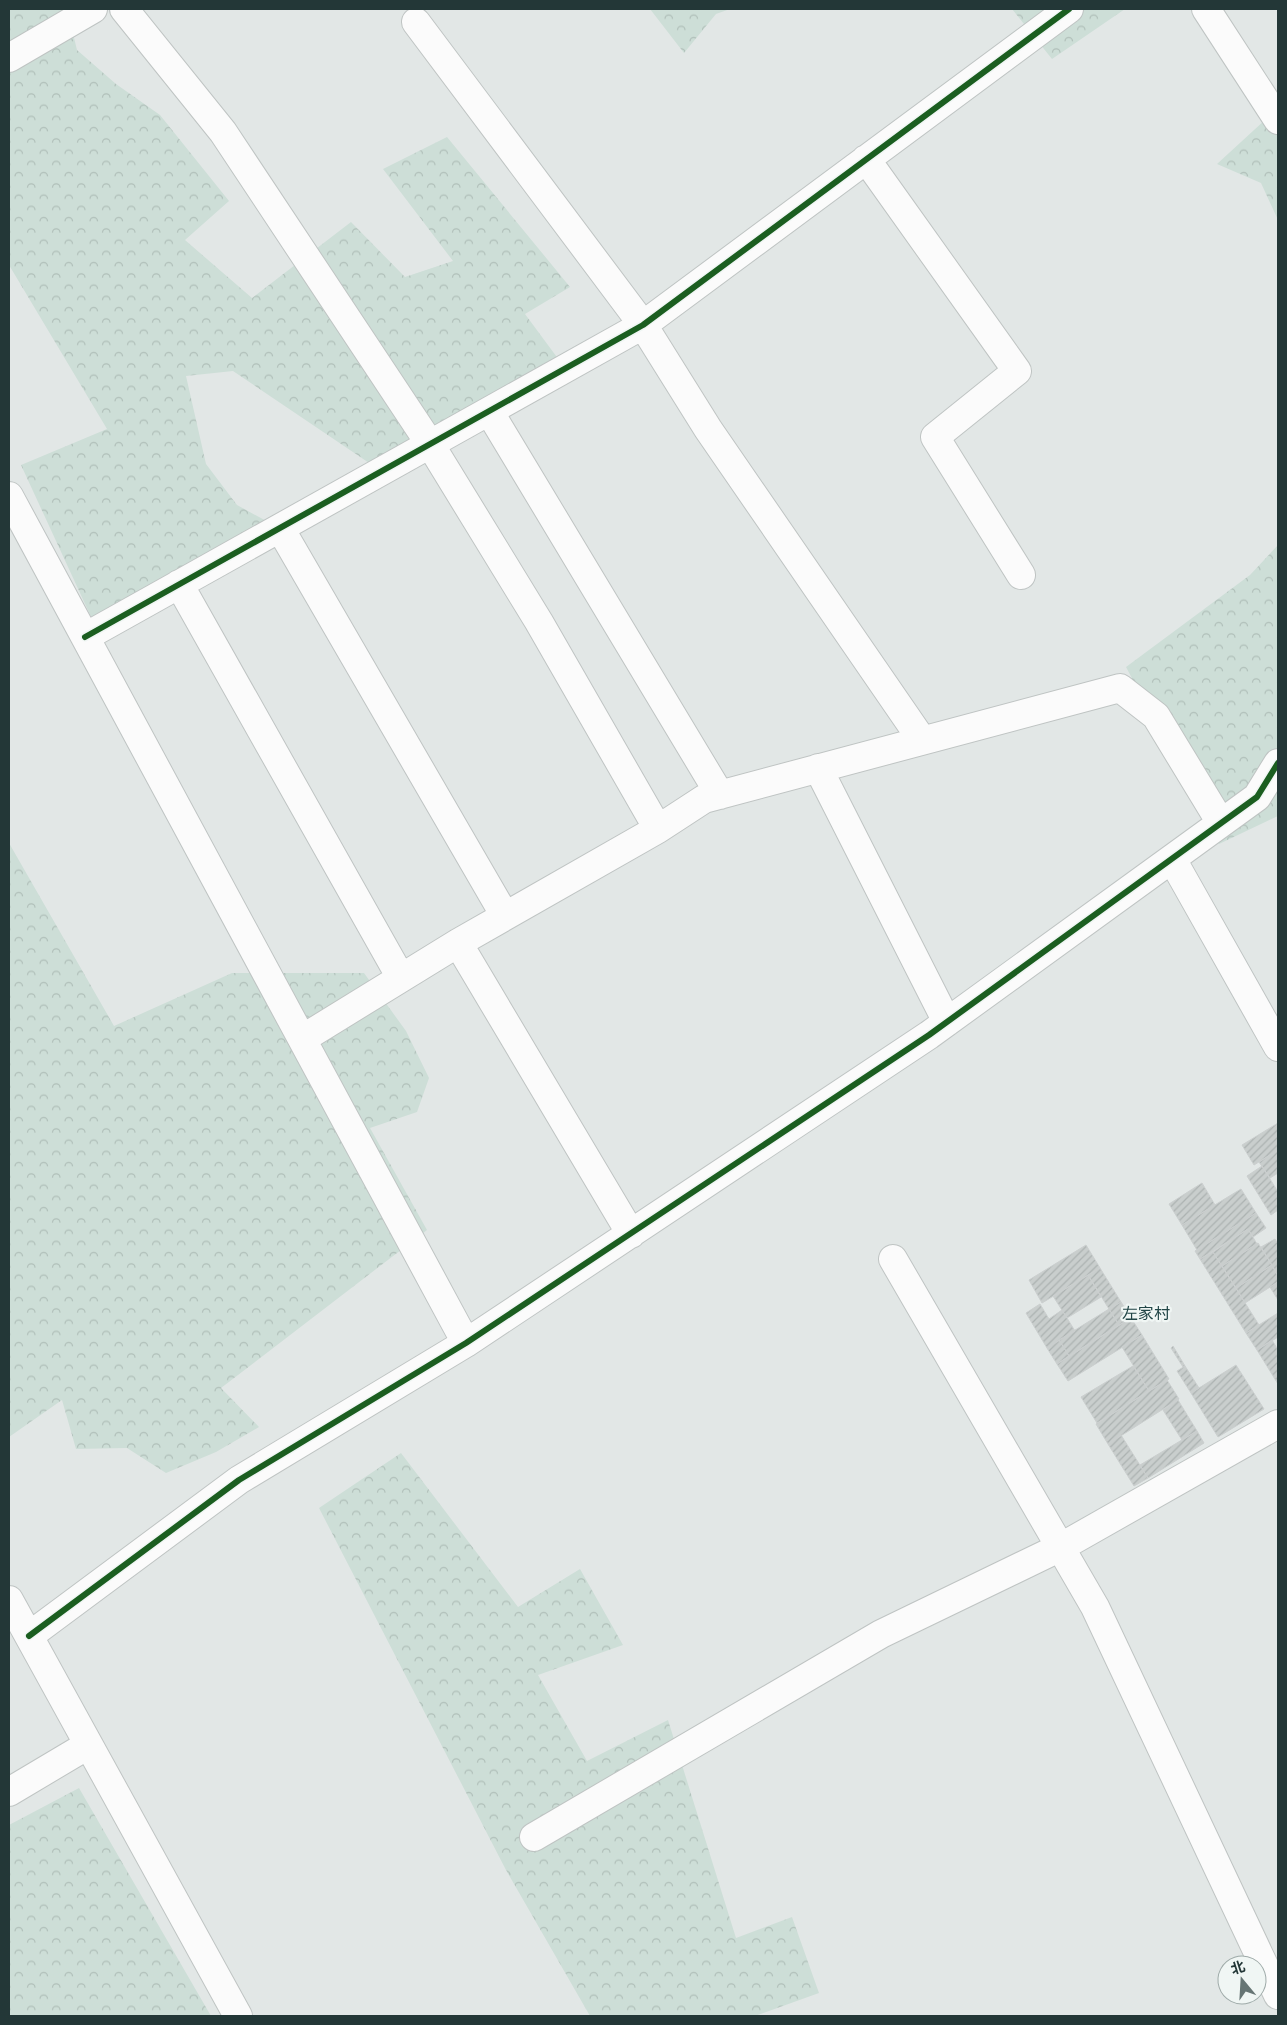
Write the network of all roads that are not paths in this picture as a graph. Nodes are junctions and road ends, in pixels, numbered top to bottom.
1 (93, 9) edge
2 (124, 9) edge
3 (1069, 9) edge
4 (1206, 9) edge
5 (416, 22) dead end
6 (9, 58) edge
7 (1278, 120) edge
8 (866, 159) junction
9 (643, 325) junction
10 (489, 411) junction
11 (430, 444) junction
12 (9, 496) edge
13 (280, 528) junction
14 (1021, 576) dead end
15 (179, 584) junction
16 (85, 637) junction
17 (922, 740) junction
18 (1278, 763) edge
19 (818, 768) junction
20 (720, 795) junction
21 (1221, 823) junction
22 (658, 829) junction
23 (1172, 859) junction
24 (505, 916) junction
25 (458, 944) junction
26 (402, 978) junction
27 (947, 1022) junction
28 (302, 1039) junction
29 (1278, 1047) edge
30 (631, 1234) junction
31 (894, 1259) dead end
32 (466, 1343) junction
33 (1278, 1424) edge
34 (1061, 1547) junction
35 (9, 1600) edge
36 (29, 1636) junction
37 (88, 1745) junction
38 (9, 1792) edge
39 (534, 1837) dead end
40 (1278, 1995) edge
41 (238, 2016) edge

1 - 6 street
2 - 11 street
3 - 8 street
4 - 7 street
5 - 9 street
8 - 9 street
8 - 14 street
9 - 10 street
9 - 17 street
10 - 11 street
10 - 20 street
11 - 13 street
11 - 22 street
12 - 16 street
13 - 15 street
13 - 24 street
15 - 16 street
15 - 26 street
16 - 28 street
17 - 19 street
17 - 21 street
18 - 21 street
19 - 20 street
19 - 27 street
20 - 22 street
21 - 23 street
22 - 24 street
23 - 27 street
23 - 29 street
24 - 25 street
25 - 26 street
25 - 30 street
26 - 28 street
27 - 30 street
28 - 32 street
30 - 32 street
31 - 34 street
32 - 36 street
33 - 34 street
34 - 39 street
34 - 40 street
35 - 36 street
36 - 37 street
37 - 38 street
37 - 41 street

